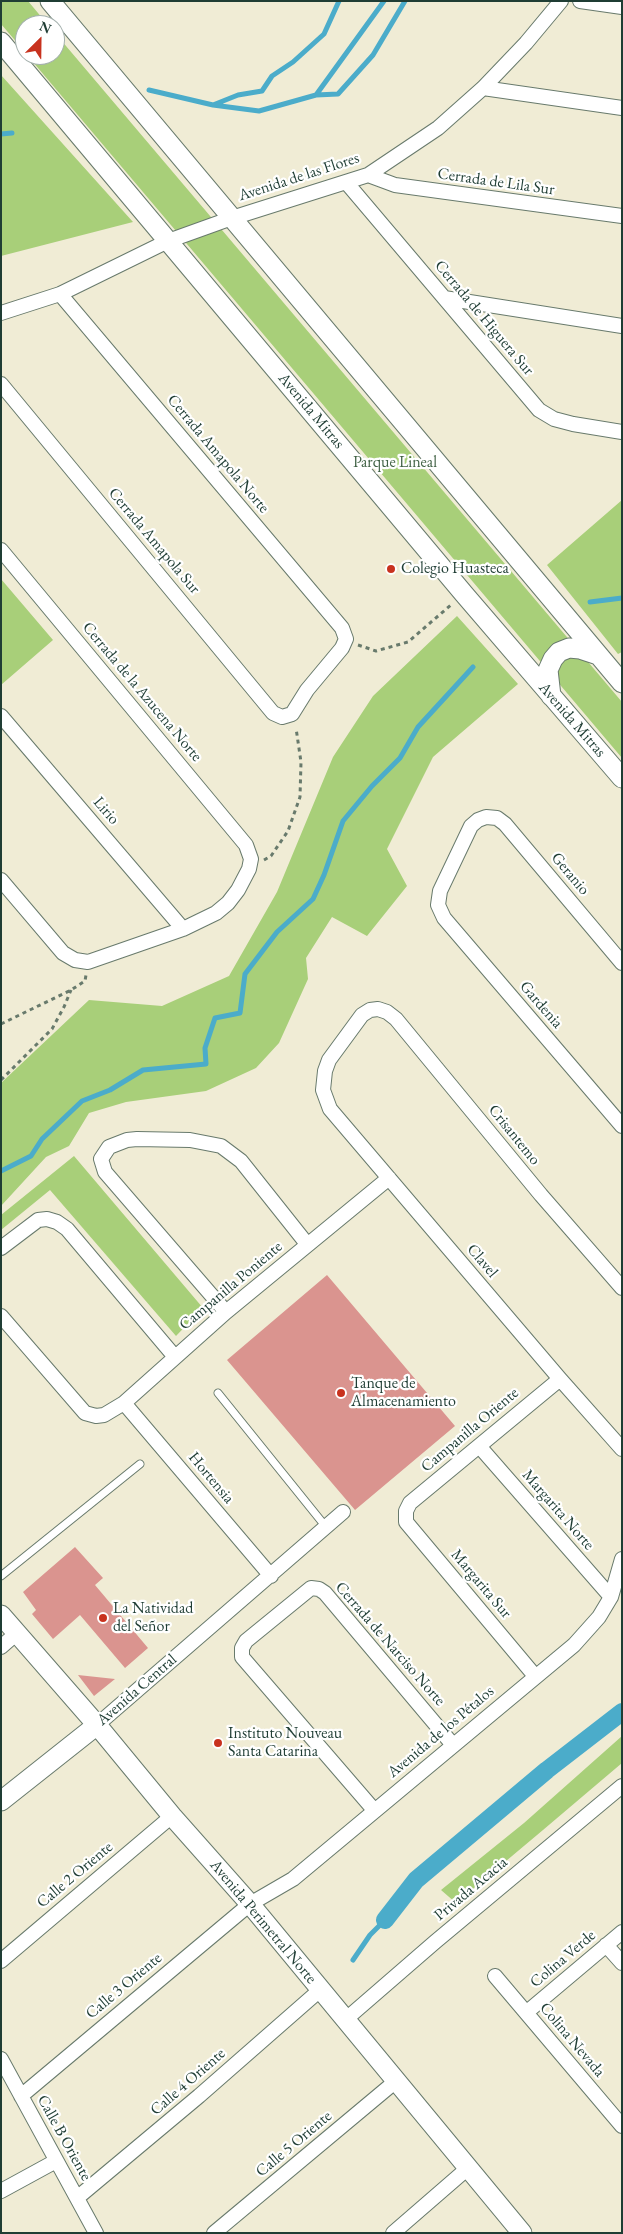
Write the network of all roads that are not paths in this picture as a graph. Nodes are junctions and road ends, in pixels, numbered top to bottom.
1 (50, 1) edge
2 (561, 1) edge
3 (580, 1) edge
4 (622, 7) edge
5 (1, 42) edge
6 (483, 88) junction
7 (622, 108) edge
8 (368, 175) junction
9 (346, 182) junction
10 (622, 216) edge
11 (232, 218) junction
12 (168, 241) junction
13 (60, 294) junction
14 (444, 298) junction
15 (1, 313) edge
16 (622, 326) edge
17 (1, 384) edge
18 (622, 432) edge
19 (1, 550) edge
20 (598, 655) junction
21 (622, 683) edge
22 (551, 696) junction
23 (287, 715) joint
24 (1, 716) edge
25 (622, 778) edge
26 (1, 880) edge
27 (438, 905) joint
28 (183, 928) junction
29 (622, 963) edge
30 (322, 1090) joint
31 (622, 1126) edge
32 (389, 1178) junction
33 (308, 1244) junction
34 (1, 1248) edge
35 (622, 1288) edge
36 (226, 1312) junction
37 (1, 1316) edge
38 (174, 1356) junction
39 (560, 1379) junction
40 (218, 1394) dead end
41 (124, 1404) junction
42 (479, 1446) junction
43 (622, 1449) edge
44 (140, 1464) dead end
45 (406, 1511) joint
46 (343, 1512) dead end
47 (326, 1527) junction
48 (622, 1559) edge
49 (1, 1576) edge
50 (271, 1576) junction
51 (611, 1597) junction
52 (1, 1615) edge
53 (17, 1633) junction
54 (1, 1646) edge
55 (535, 1676) junction
56 (97, 1725) junction
57 (453, 1745) junction
58 (622, 1786) edge
59 (1, 1801) edge
60 (374, 1810) junction
61 (172, 1816) junction
62 (250, 1904) junction
63 (622, 1932) edge
64 (606, 1945) junction
65 (1, 1961) edge
66 (622, 1964) edge
67 (495, 1976) dead end
68 (320, 1990) junction
69 (527, 2012) junction
70 (345, 2020) junction
71 (1, 2060) edge
72 (396, 2082) junction
73 (21, 2096) junction
74 (622, 2126) edge
75 (56, 2162) junction
76 (468, 2168) junction
77 (1, 2191) edge
78 (77, 2198) junction
79 (96, 2233) edge
80 (214, 2233) edge
81 (393, 2233) edge
82 (522, 2233) edge

1 - 11 street
2 - 6 street, Avenida de las Flores
3 - 4 street
5 - 12 street, Avenida Mitras
6 - 7 street
6 - 8 street, Avenida de las Flores
8 - 9 street, Avenida de las Flores
8 - 10 street, Cerrada de Lila Sur
9 - 11 street, Avenida de las Flores
9 - 14 street, Cerrada de Higuera Sur
11 - 12 street, Avenida de las Flores
11 - 20 street
12 - 13 street, Avenida de las Flores
12 - 22 street, Avenida Mitras
13 - 15 street, Avenida de las Flores
13 - 23 street, Cerrada Amapola Norte
14 - 16 street
14 - 18 street, Cerrada de Higuera Sur
17 - 23 street, Cerrada Amapola Sur
19 - 28 street, Cerrada de la Azucena Norte
20 - 21 street
20 - 22 street
22 - 25 street, Avenida Mitras
24 - 28 street, Lirio
26 - 28 street
27 - 29 street, Geranio
27 - 31 street, Gardenia
30 - 32 street, Clavel
30 - 35 street, Crisantemo
32 - 33 street, Campanilla Poniente
32 - 39 street, Clavel
33 - 36 street, Campanilla Poniente
33 - 36 street
34 - 38 street
36 - 38 street, Campanilla Poniente
37 - 41 street, Campanilla Poniente
38 - 41 street, Campanilla Poniente
39 - 42 street, Campanilla Oriente
39 - 43 street, Clavel
40 - 47 lane
41 - 50 street, Hortensia
42 - 45 street, Campanilla Oriente
42 - 51 street, Margarita Norte
44 - 49 lane
45 - 55 street, Margarita Sur
46 - 47 street, Avenida Central
47 - 50 street, Avenida Central
48 - 51 street, Avenida de los Pétalos
50 - 56 street, Avenida Central
51 - 55 street, Avenida de los Pétalos
52 - 53 street, Avenida Perimetral Norte
53 - 54 street
53 - 56 street, Avenida Perimetral Norte
55 - 57 street, Avenida de los Pétalos
56 - 59 street, Avenida Central
56 - 61 street, Avenida Perimetral Norte
57 - 60 street, Avenida de los Pétalos
57 - 60 street, Cerrada de Narciso Norte
58 - 70 street, Privada Acacia
60 - 62 street, Avenida de los Pétalos
61 - 62 street, Avenida Perimetral Norte
61 - 65 street, Calle 2 Oriente
62 - 68 street, Avenida Perimetral Norte
62 - 73 street, Calle 3 Oriente
63 - 64 street, Colina Verde
64 - 66 street
64 - 69 street, Colina Verde
67 - 69 street, Colina Nevada
68 - 70 street, Avenida Perimetral Norte
68 - 78 street, Calle 4 Oriente
69 - 74 street, Colina Nevada
70 - 72 street, Avenida Perimetral Norte
71 - 73 street, Calle B Oriente
72 - 76 street, Avenida Perimetral Norte
72 - 80 street, Calle 5 Oriente
73 - 75 street, Calle B Oriente
75 - 77 street
75 - 78 street, Calle B Oriente
76 - 81 street
76 - 82 street, Avenida Perimetral Norte
78 - 79 street, Calle B Oriente

